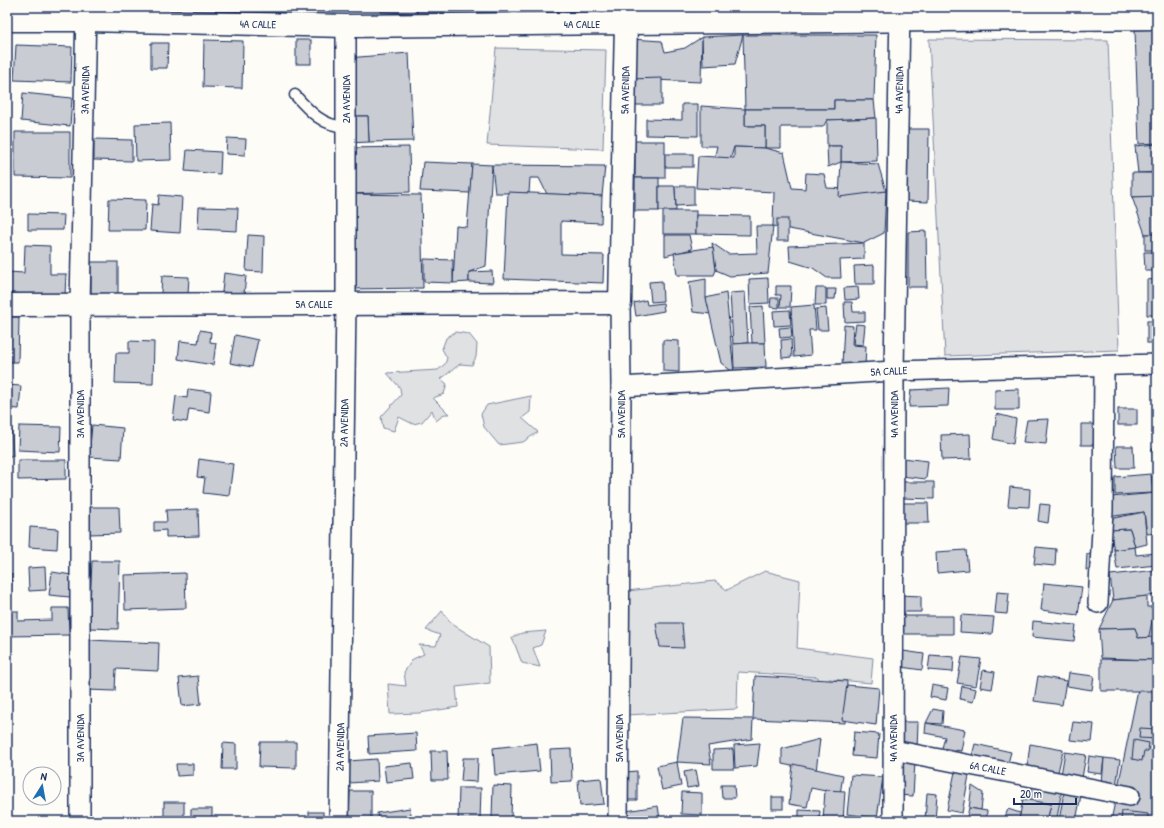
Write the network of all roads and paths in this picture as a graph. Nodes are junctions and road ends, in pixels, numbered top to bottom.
1 (86, 14) edge
2 (900, 14) edge
3 (626, 15) edge
4 (1157, 18) edge
5 (7, 20) edge
6 (346, 26) junction
7 (296, 95) dead end
8 (346, 127) junction
9 (620, 303) junction
10 (346, 304) junction
11 (7, 305) edge
12 (80, 305) junction
13 (1157, 364) edge
14 (1104, 366) junction
15 (894, 371) junction
16 (621, 387) junction
17 (1098, 603) dead end
18 (893, 750) junction
19 (1130, 796) dead end
20 (80, 821) edge
21 (339, 821) edge
22 (618, 821) edge
23 (893, 821) edge

1 - 5 street, 4A CALLE
1 - 6 street, 4A CALLE
1 - 12 street, 3A AVENIDA
2 - 3 street, 4A CALLE
2 - 4 street, 4A CALLE
2 - 15 street, 4A AVENIDA
3 - 6 street, 4A CALLE
3 - 9 street, 5A AVENIDA
6 - 8 street, 2A AVENIDA
7 - 8 lane
8 - 10 street, 2A AVENIDA
9 - 10 street, 5A CALLE
9 - 16 street, 5A AVENIDA
10 - 12 street, 5A CALLE
10 - 21 street, 2A AVENIDA
11 - 12 street, 5A CALLE
12 - 20 street, 3A AVENIDA
13 - 14 street, 5A CALLE
14 - 15 street, 5A CALLE
14 - 17 street
15 - 16 street, 5A CALLE
15 - 18 street, 4A AVENIDA
16 - 22 street, 5A AVENIDA
18 - 19 street, 6A CALLE
18 - 23 street, 4A AVENIDA

